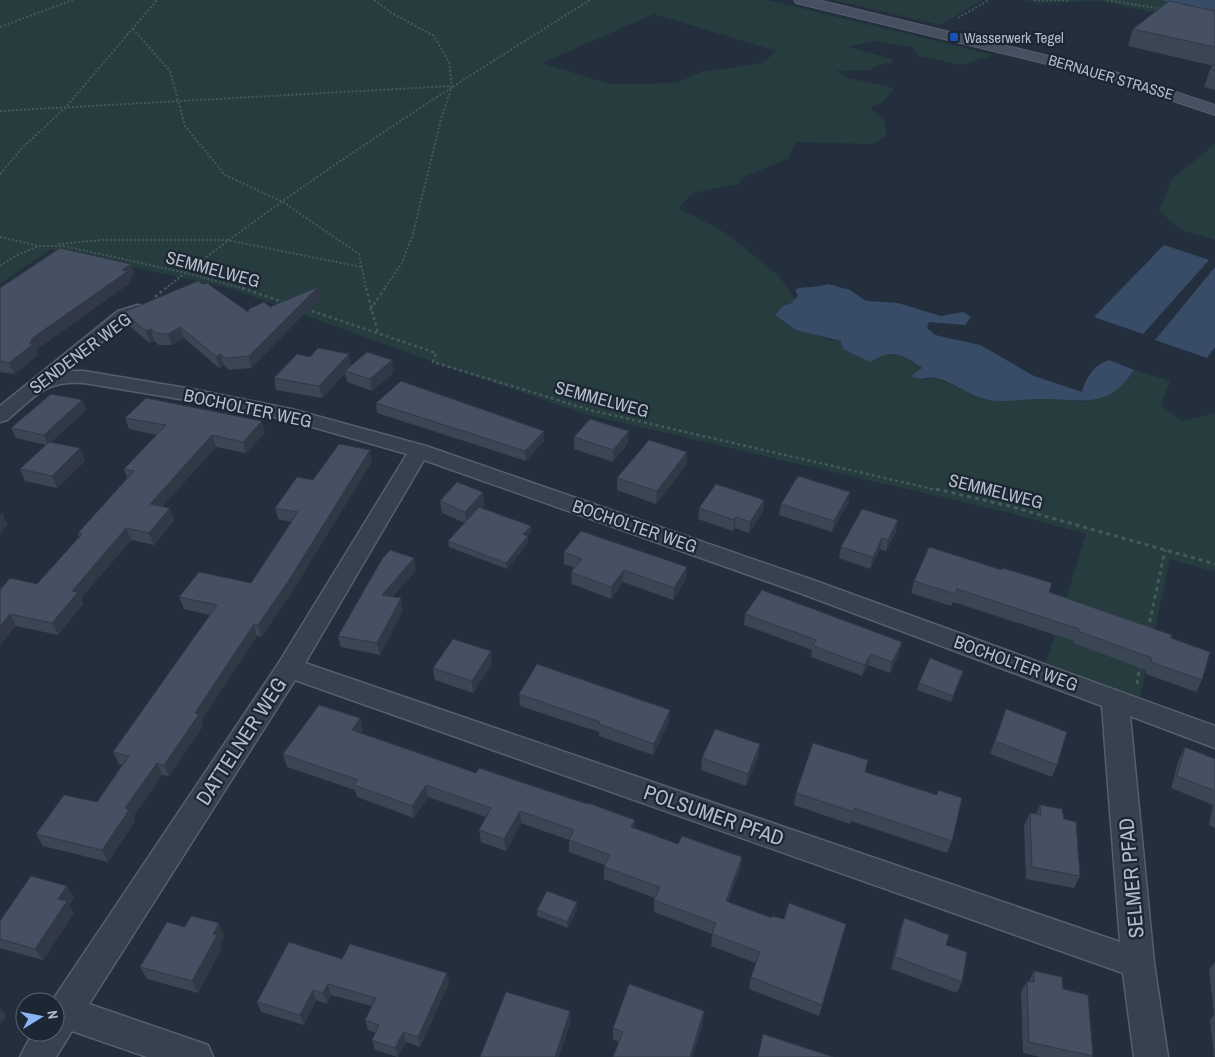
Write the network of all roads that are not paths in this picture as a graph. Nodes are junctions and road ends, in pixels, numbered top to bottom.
1 (801, 0) edge
2 (1215, 110) edge
3 (138, 310) edge
4 (40, 382) junction
5 (0, 416) edge
6 (420, 451) junction
7 (289, 668) junction
8 (1125, 696) junction
9 (1215, 736) edge
10 (1138, 962) junction
11 (65, 1012) edge
12 (65, 1026) edge
13 (46, 1042) edge
14 (37, 1057) edge
15 (196, 1057) edge
16 (1150, 1057) edge

1 - 2 main road, BERNAUER STRASSE
3 - 4 street, SENDENER WEG
4 - 5 street, SENDENER WEG
4 - 6 street, BOCHOLTER WEG
6 - 7 street, DATTELNER WEG
6 - 8 street, BOCHOLTER WEG
7 - 10 street, POLSUMER PFAD
7 - 11 street, DATTELNER WEG
8 - 9 street, BOCHOLTER WEG
8 - 10 street, SELMER PFAD
10 - 16 street, SELMER PFAD
12 - 15 street
13 - 14 street, DATTELNER WEG

